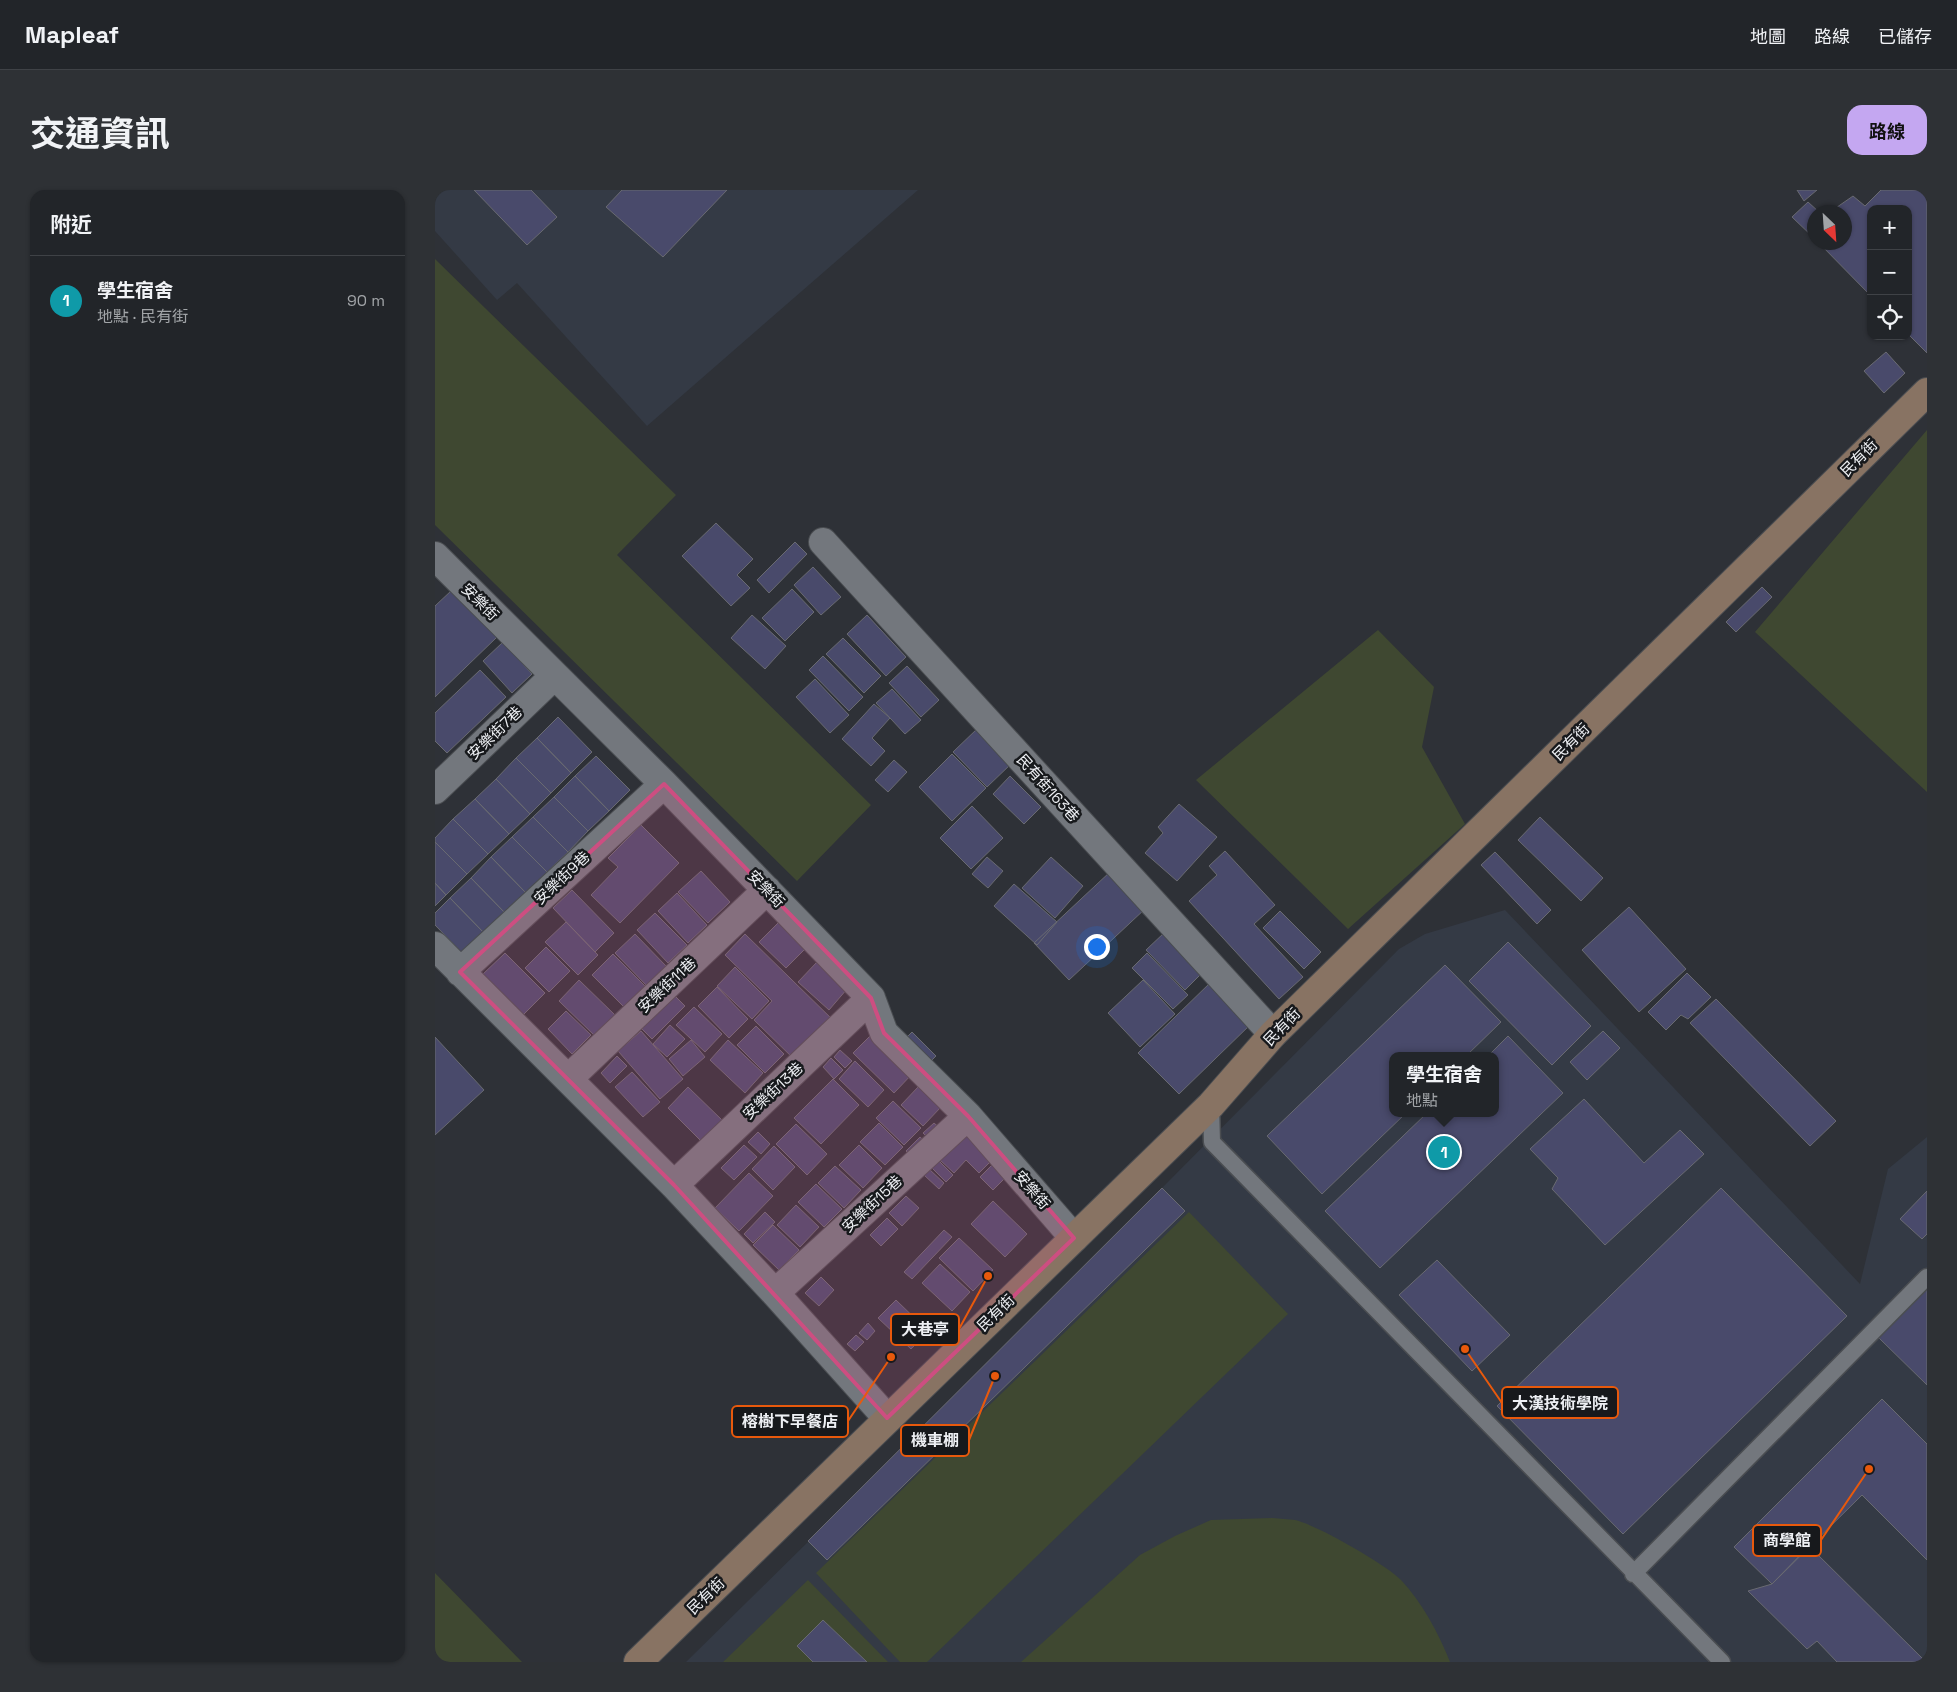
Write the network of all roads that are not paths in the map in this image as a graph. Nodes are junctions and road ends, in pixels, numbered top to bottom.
1 (1927, 392) edge
2 (823, 542) dead end
3 (439, 568) edge
4 (554, 676) junction
5 (664, 784) junction
6 (435, 790) edge
7 (767, 890) junction
8 (435, 946) edge
9 (461, 972) junction
10 (871, 998) junction
11 (1273, 1034) junction
12 (568, 1079) junction
13 (1211, 1105) junction
14 (968, 1116) junction
15 (674, 1185) junction
16 (1074, 1238) junction
17 (1927, 1277) edge
18 (775, 1293) junction
19 (887, 1418) junction
20 (1633, 1574) junction
21 (638, 1662) edge
22 (1722, 1662) edge

1 - 11 street, 民有街
2 - 11 street, 民有街163巷
3 - 4 street, 安樂街
4 - 5 street, 安樂街
4 - 6 street, 安樂街7巷
5 - 7 street, 安樂街
5 - 9 street, 安樂街9巷
7 - 10 street, 安樂街
7 - 12 street, 安樂街11巷
8 - 9 street
9 - 12 street
10 - 14 street, 安樂街
10 - 15 street, 安樂街13巷
11 - 13 street, 民有街
12 - 15 street
13 - 16 street, 民有街
13 - 20 lane
14 - 16 street, 安樂街
14 - 18 street, 安樂街15巷
15 - 18 street
16 - 19 street, 民有街
17 - 20 lane
18 - 19 street
19 - 21 street, 民有街
20 - 22 lane

